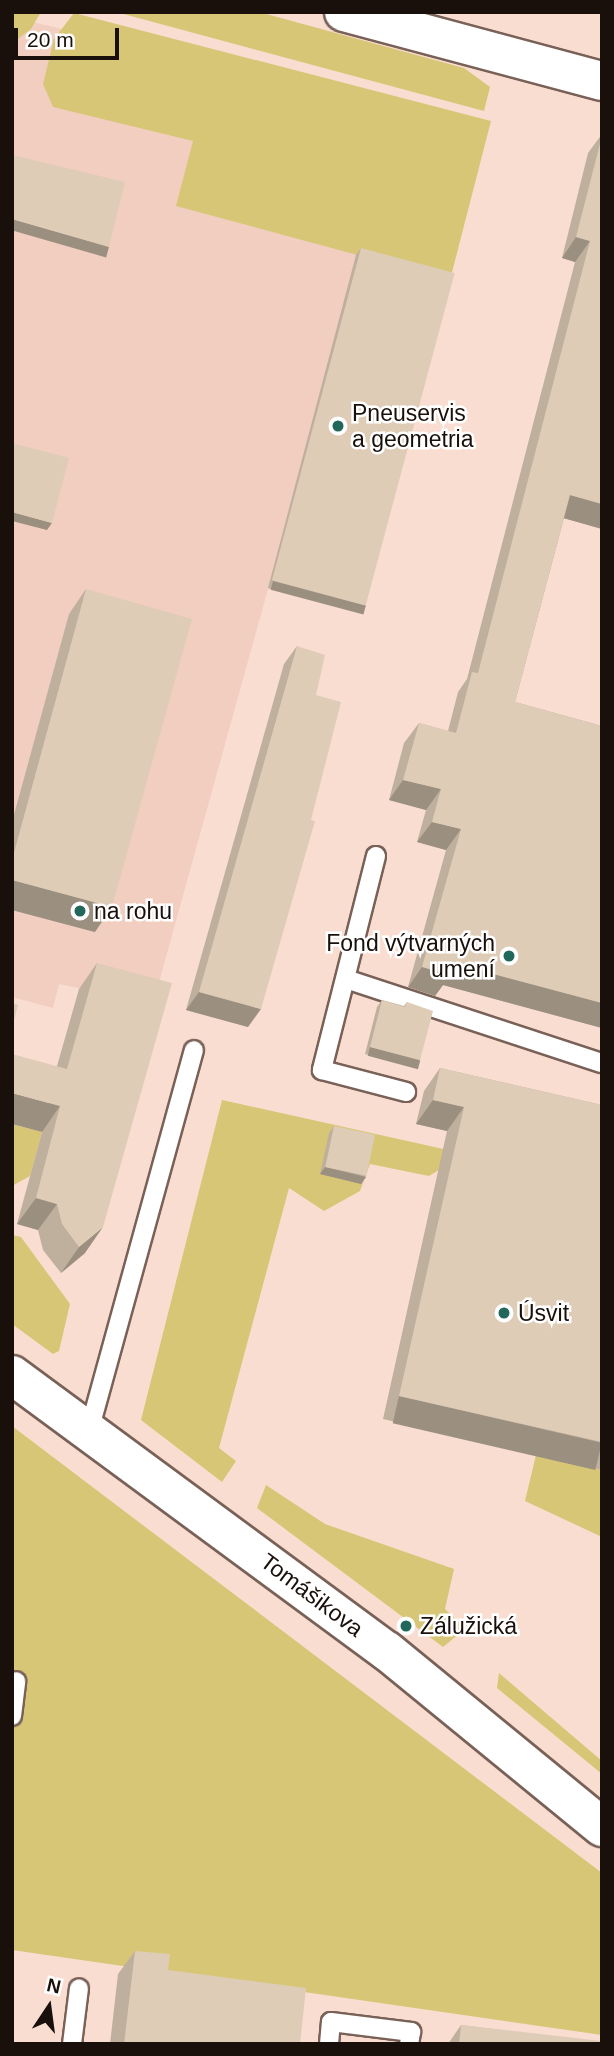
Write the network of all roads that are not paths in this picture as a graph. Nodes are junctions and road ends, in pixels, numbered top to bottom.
1 (344, 12) edge
2 (602, 81) edge
3 (376, 856) dead end
4 (346, 979) junction
5 (194, 1051) dead end
6 (602, 1063) edge
7 (406, 1091) dead end
8 (12, 1374) edge
9 (89, 1431) junction
10 (16, 1681) dead end
11 (12, 1716) edge
12 (602, 1827) edge
13 (79, 1988) dead end
14 (72, 2044) edge
15 (329, 2044) edge
16 (409, 2044) edge

1 - 2 main road
3 - 4 lane
4 - 6 lane
4 - 7 lane
5 - 9 lane
8 - 9 main road, Tomášikova
9 - 12 main road, Tomášikova
10 - 11 lane
13 - 14 lane
15 - 16 lane

